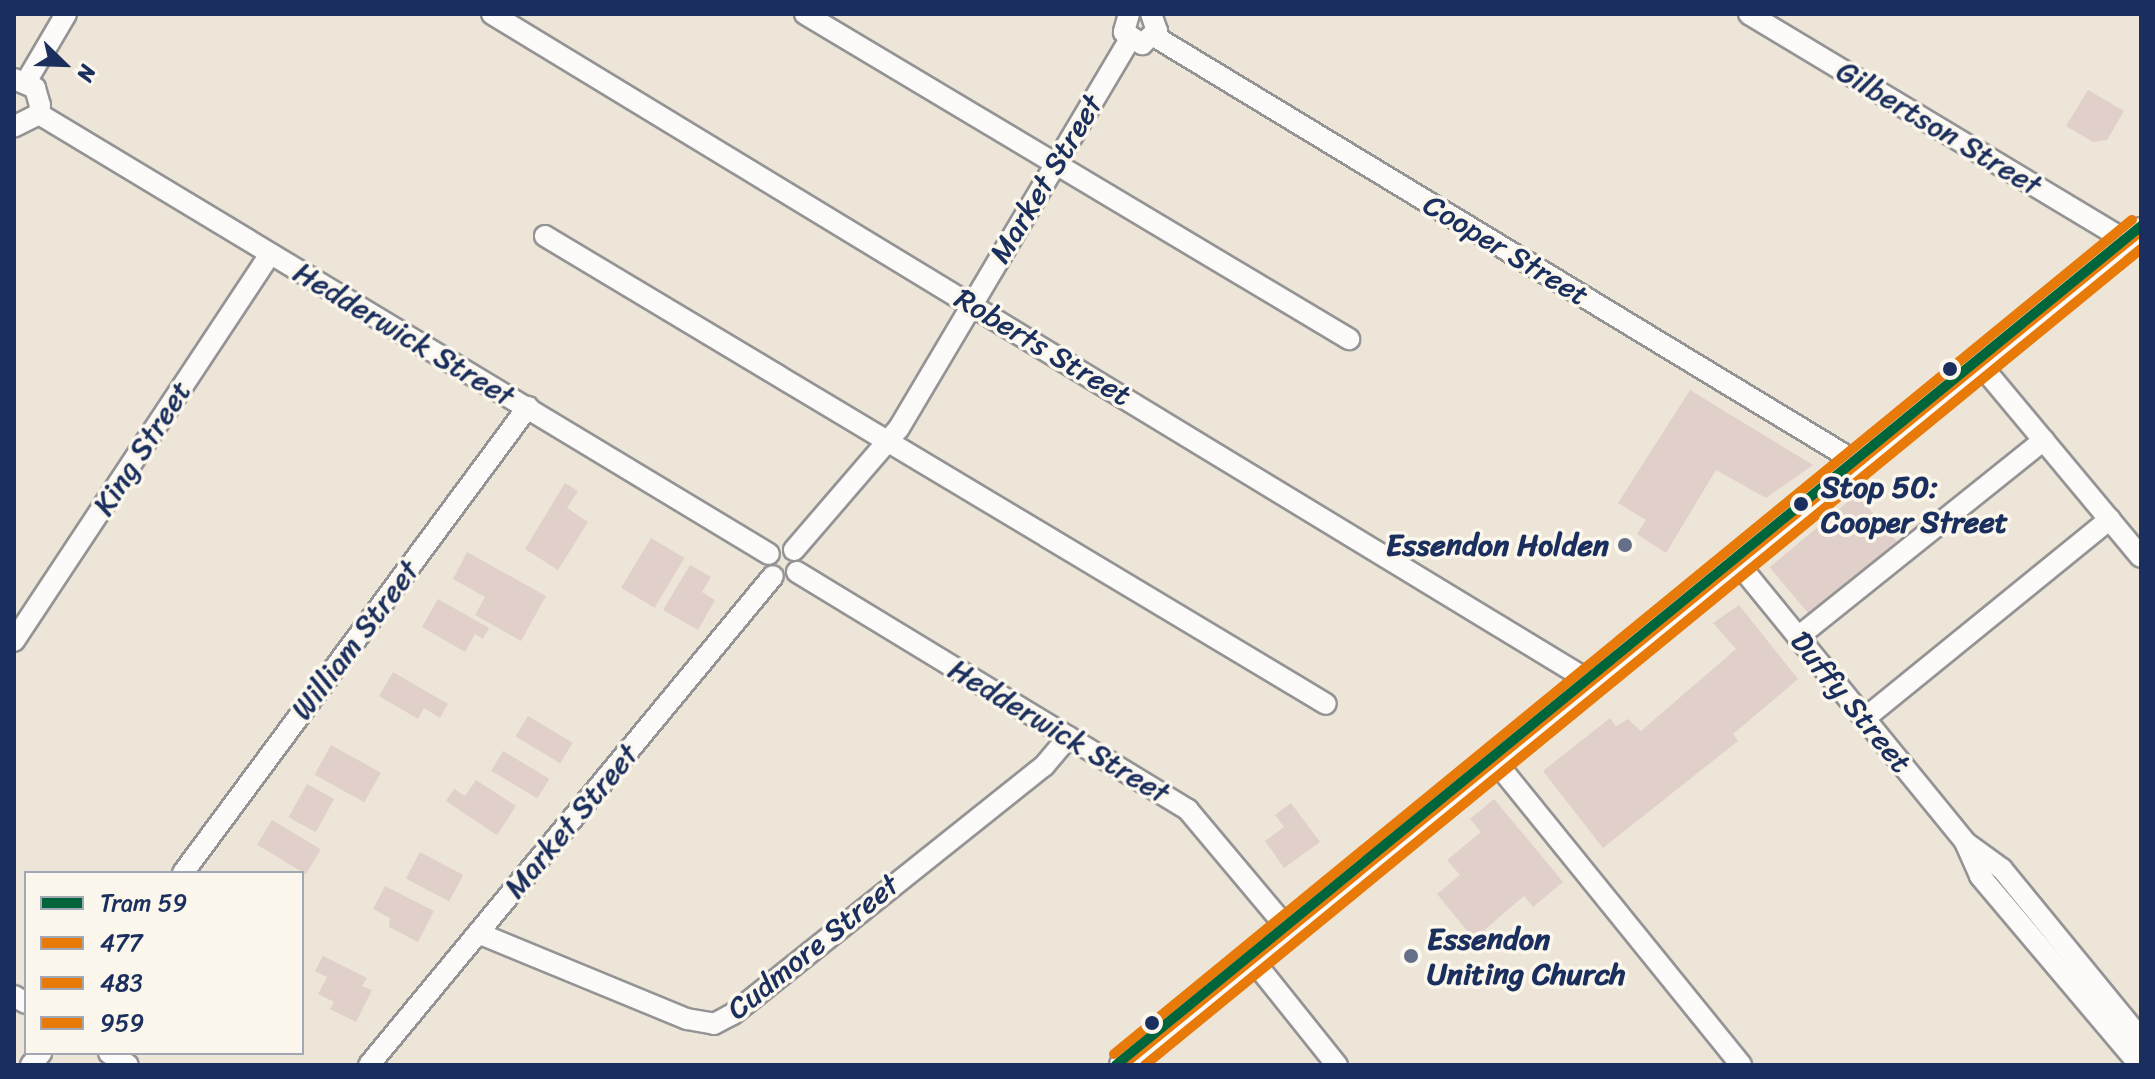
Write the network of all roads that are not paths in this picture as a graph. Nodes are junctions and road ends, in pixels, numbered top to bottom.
1 (66, 14) edge
2 (492, 14) edge
3 (805, 14) edge
4 (1151, 14) edge
5 (1749, 14) edge
6 (1124, 16) edge
7 (1154, 36) junction
8 (1129, 40) junction
9 (20, 80) edge
10 (39, 114) junction
11 (14, 127) edge
12 (1055, 164) junction
13 (545, 236) dead end
14 (2135, 237) edge
15 (270, 254) junction
16 (971, 304) junction
17 (1349, 339) dead end
18 (1980, 364) junction
19 (528, 407) junction
20 (2044, 440) junction
21 (888, 443) junction
22 (1858, 463) junction
23 (2110, 519) junction
24 (794, 550) junction
25 (769, 554) junction
26 (2141, 557) edge
27 (1737, 562) junction
28 (797, 572) junction
29 (773, 576) junction
30 (1798, 637) junction
31 (14, 641) edge
32 (1591, 682) junction
33 (1326, 704) dead end
34 (1864, 719) junction
35 (1068, 737) junction
36 (1495, 761) junction
37 (184, 871) edge
38 (1288, 929) junction
39 (478, 933) junction
40 (1252, 959) junction
41 (2120, 1029) junction
42 (2141, 1039) edge
43 (369, 1065) edge
44 (1123, 1065) edge
45 (1337, 1065) edge
46 (1741, 1065) edge
47 (2140, 1065) edge

1 - 9 street
2 - 16 street, Roberts Street
3 - 12 street
4 - 7 street
5 - 14 street, Gilbertson Street
6 - 8 street
7 - 8 street
7 - 22 street, Cooper Street
8 - 12 street, Market Street
9 - 10 street
10 - 11 street
10 - 15 street, Hedderwick Street
12 - 16 street, Market Street
12 - 17 street
13 - 21 street
14 - 18 main road
15 - 19 street, Hedderwick Street
15 - 31 street, King Street
16 - 21 street, Market Street
16 - 32 street, Roberts Street
18 - 20 street
18 - 22 main road
19 - 25 street, Hedderwick Street
19 - 37 street, William Street
20 - 23 street
20 - 30 street
21 - 24 street, Market Street
21 - 33 street
22 - 27 main road
23 - 26 street
23 - 34 street
24 - 25 street
24 - 28 street
25 - 29 street
27 - 30 street, Duffy Street
27 - 32 main road
28 - 29 street
28 - 35 street, Hedderwick Street
29 - 39 street, Market Street
30 - 34 street, Duffy Street
32 - 36 main road
34 - 41 street, Duffy Street
35 - 38 street, Hedderwick Street
35 - 39 street, Cudmore Street
36 - 38 main road
36 - 46 street
38 - 40 main road
39 - 43 street, Market Street
40 - 44 main road
40 - 45 street
41 - 42 street, Duffy Street
41 - 47 street, Duffy Street

